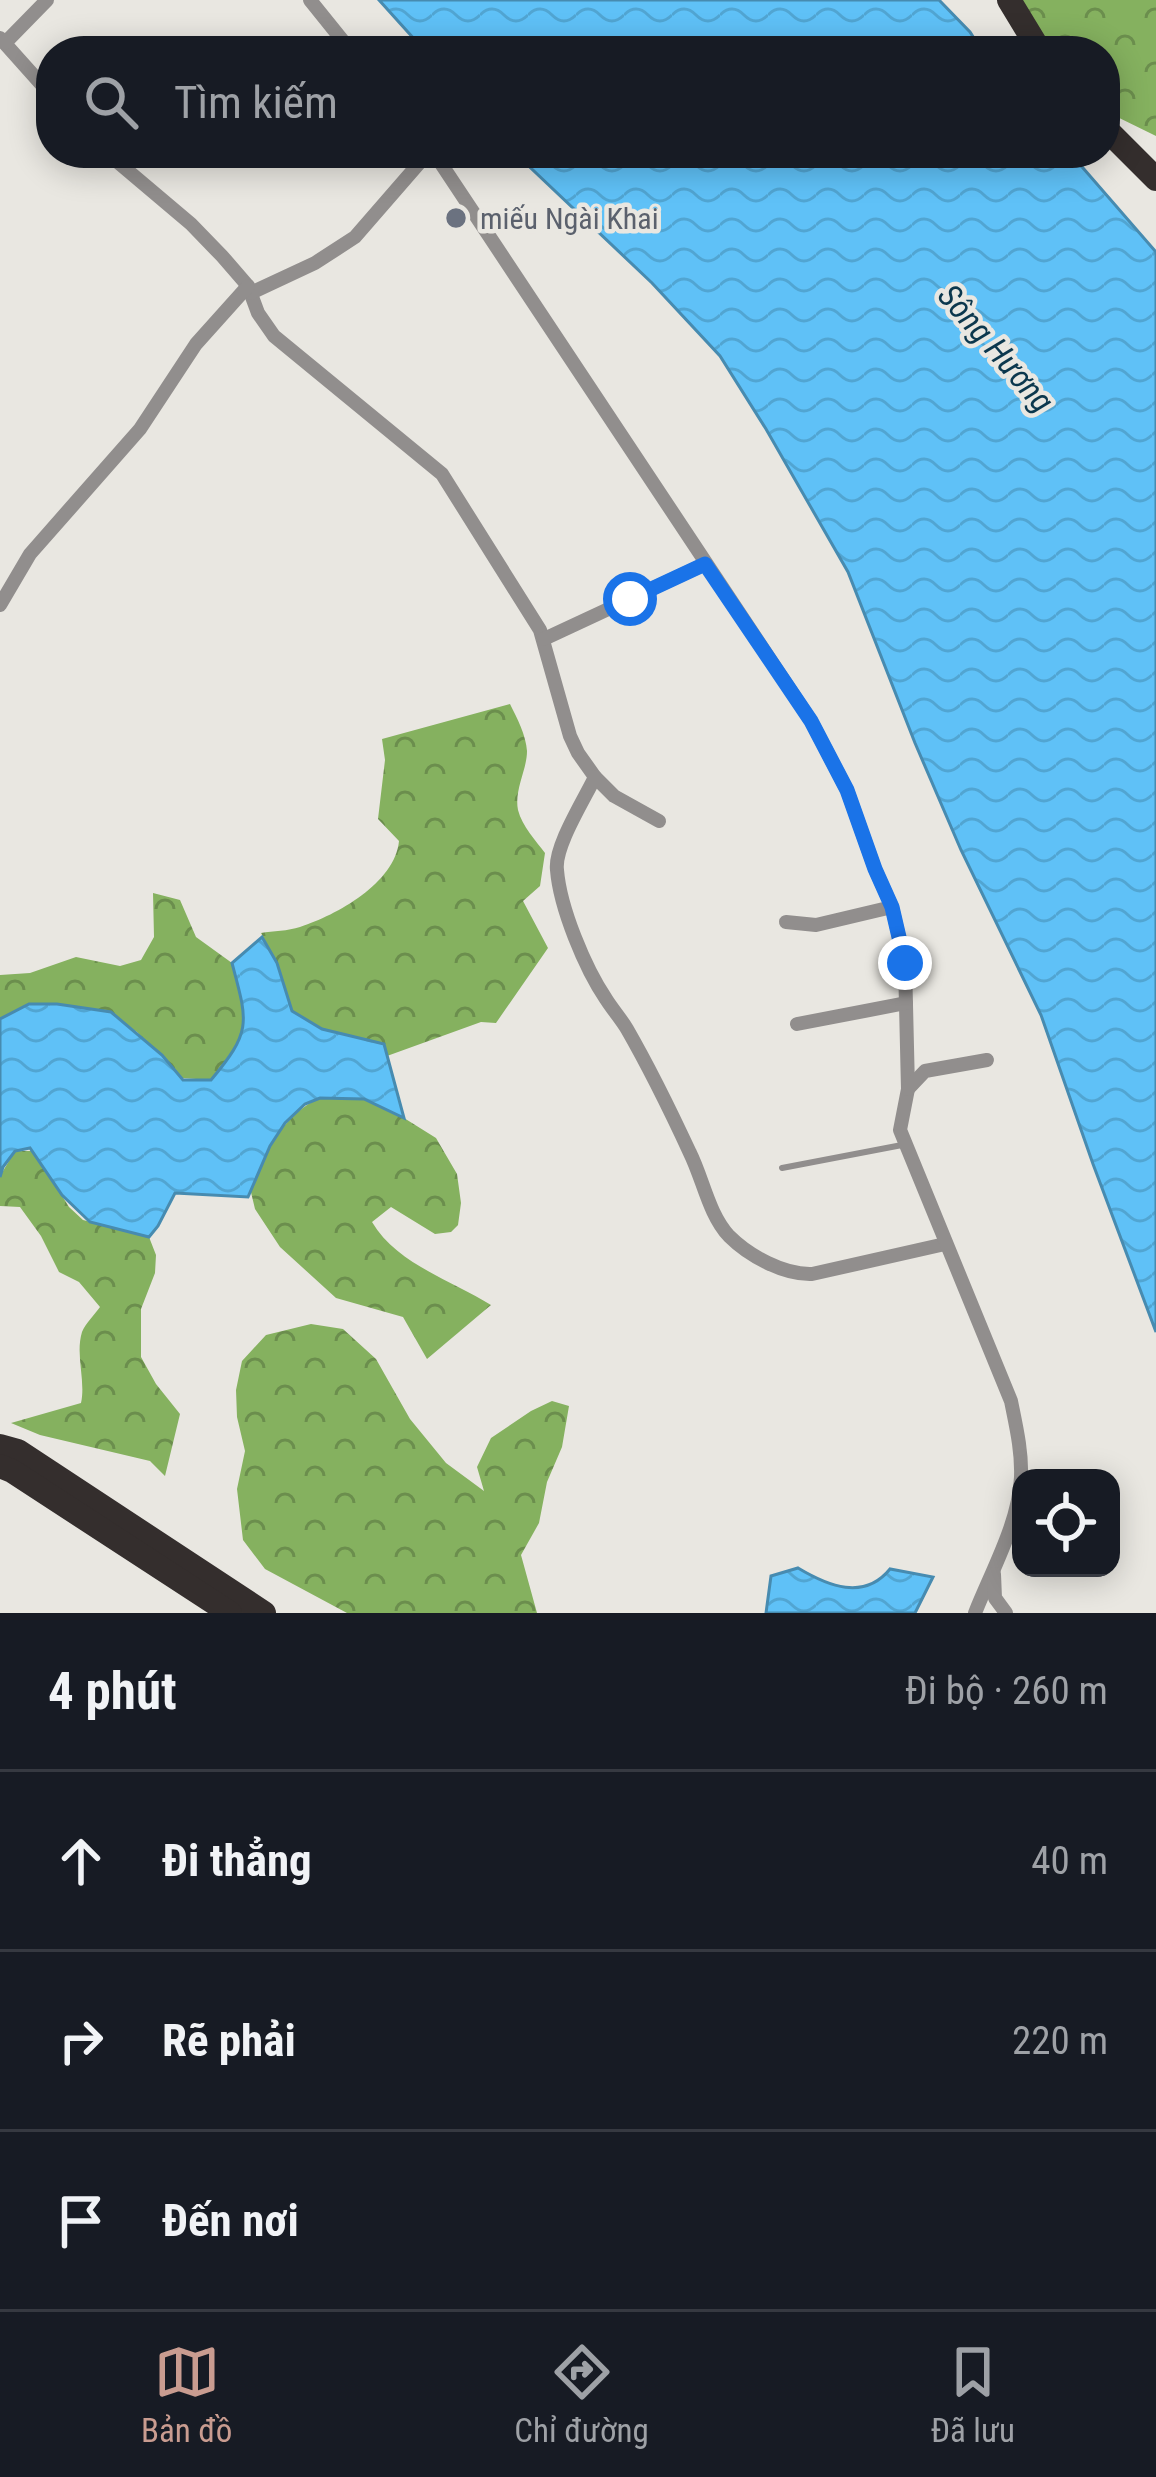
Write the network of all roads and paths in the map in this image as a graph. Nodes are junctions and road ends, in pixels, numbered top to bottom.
1 (47, 0) edge
2 (310, 0) edge
3 (1009, 0) edge
4 (340, 36) edge
5 (1031, 36) edge
6 (3, 41) edge
7 (36, 78) edge
8 (1120, 143) edge
9 (124, 168) edge
10 (417, 168) edge
11 (441, 168) edge
12 (1156, 179) edge
13 (250, 289) junction
14 (705, 564) junction
15 (0, 605) edge
16 (544, 639) junction
17 (595, 777) junction
18 (659, 821) dead end
19 (892, 907) junction
20 (786, 922) dead end
21 (906, 1003) junction
22 (797, 1024) dead end
23 (987, 1060) dead end
24 (908, 1088) junction
25 (906, 1144) junction
26 (782, 1168) dead end
27 (945, 1244) junction
28 (0, 1446) edge
29 (0, 1466) edge
30 (998, 1555) junction
31 (230, 1613) edge
32 (264, 1613) edge
33 (975, 1613) edge
34 (1006, 1613) edge

1 - 6 street
2 - 4 street
3 - 5 highway
6 - 7 street
8 - 12 highway
9 - 13 street
10 - 13 street
11 - 14 street
13 - 15 street
13 - 16 street
14 - 16 street
14 - 19 street
16 - 17 street
17 - 18 street
17 - 27 street
19 - 20 street
19 - 21 street
21 - 22 street
21 - 24 street
23 - 24 street
24 - 25 street
25 - 26 lane
25 - 27 street
27 - 30 street
28 - 32 highway
29 - 31 highway
30 - 33 street
30 - 34 street

